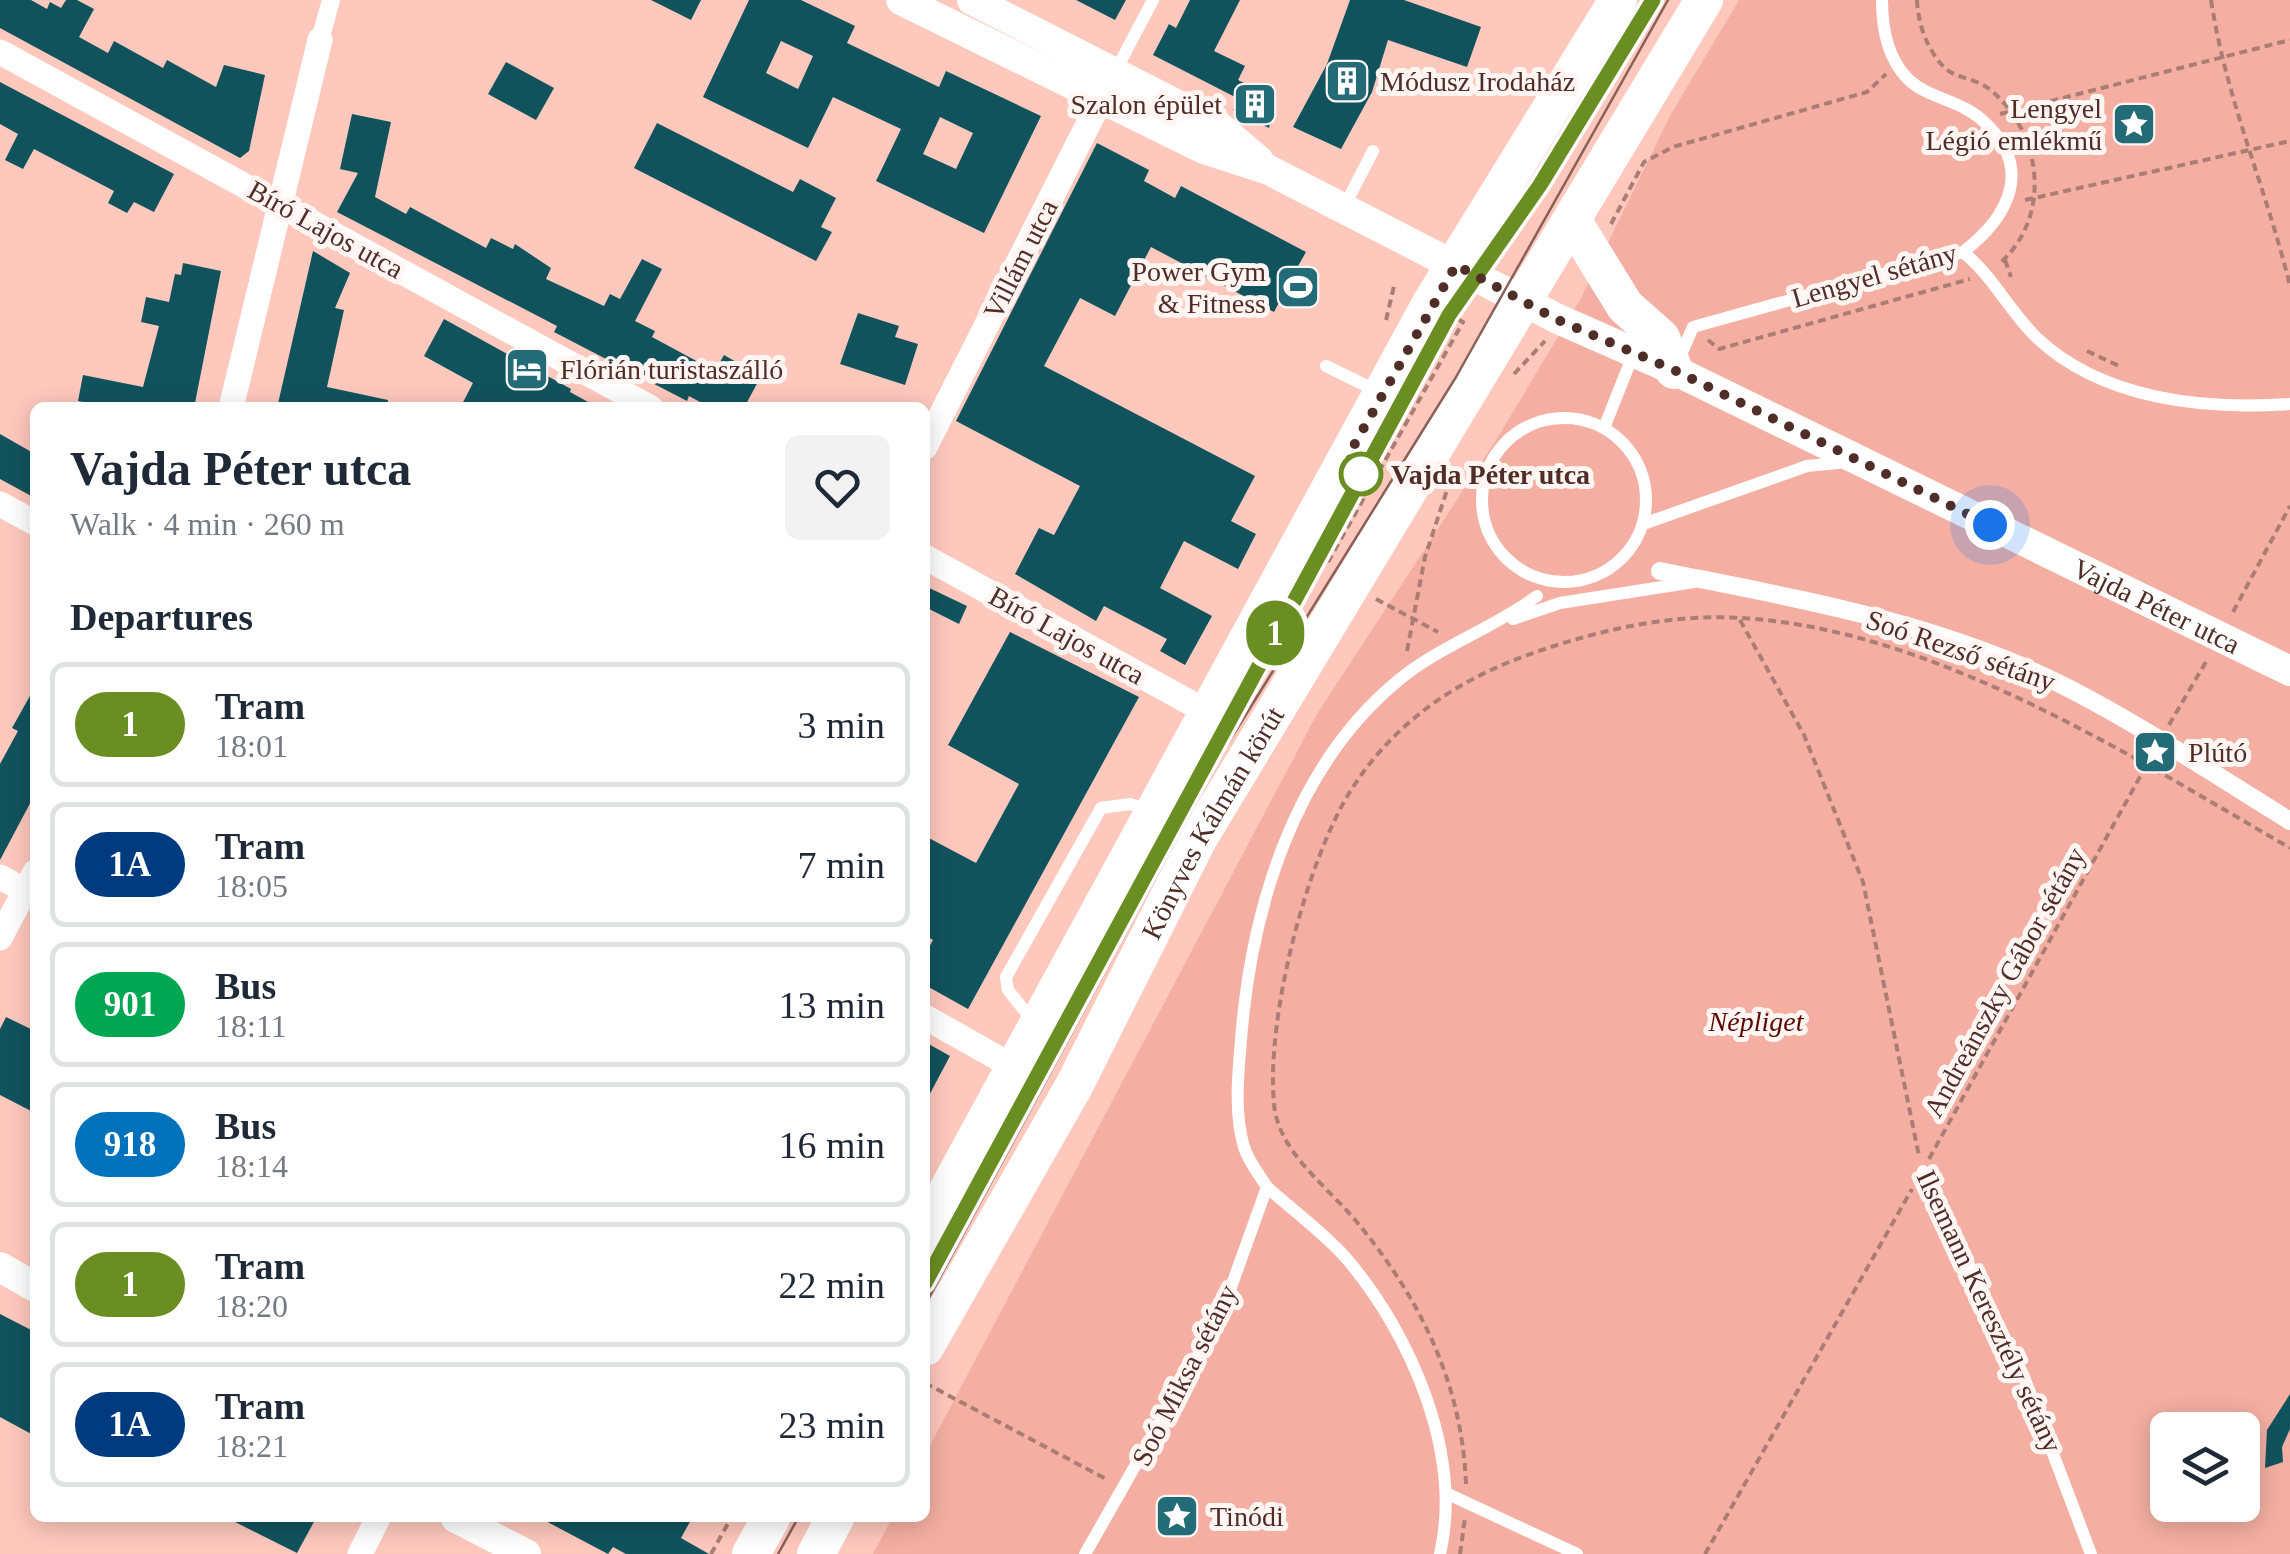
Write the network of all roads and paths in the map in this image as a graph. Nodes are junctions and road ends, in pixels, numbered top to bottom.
1 (331, 0) edge
2 (902, 0) edge
3 (972, 0) edge
4 (1153, 0) edge
5 (1618, 0) edge
6 (1704, 0) edge
7 (1882, 0) edge
8 (1917, 0) edge
9 (2212, 0) edge
10 (320, 40) joint
11 (2290, 40) edge
12 (0, 52) edge
13 (2220, 55) junction
14 (1896, 64) junction
15 (1108, 85) junction
16 (2013, 111) junction
17 (1981, 118) junction
18 (2290, 141) edge
19 (1373, 151) dead end
20 (2246, 152) junction
21 (2034, 196) junction
22 (278, 203) junction
23 (2006, 207) junction
24 (1343, 208) junction
25 (1572, 220) junction
26 (1963, 252) junction
27 (1594, 257) junction
28 (2005, 260) junction
29 (1456, 265) junction
30 (1987, 272) junction
31 (2011, 278) dead end
32 (2290, 286) edge
33 (1524, 302) junction
34 (1454, 317) dead end
35 (1558, 320) junction
36 (1693, 326) junction
37 (1452, 342) junction
38 (2078, 347) dead end
39 (1463, 348) dead end
40 (1633, 355) junction
41 (1326, 366) dead end
42 (2122, 367) dead end
43 (1674, 370) junction
44 (1514, 375) dead end
45 (1382, 394) junction
46 (232, 402) edge
47 (640, 402) edge
48 (2290, 404) edge
49 (1604, 428) junction
50 (930, 437) edge
51 (1858, 461) junction
52 (1453, 471) dead end
53 (0, 504) edge
54 (30, 521) edge
55 (1646, 524) junction
56 (930, 561) edge
57 (1660, 571) dead end
58 (1328, 572) dead end
59 (1706, 580) junction
60 (1537, 596) dead end
61 (1372, 597) dead end
62 (1738, 618) junction
63 (1414, 621) junction
64 (1498, 624) junction
65 (1460, 641) junction
66 (2290, 671) edge
67 (1400, 680) junction
68 (1209, 713) junction
69 (2160, 742) junction
70 (2147, 764) junction
71 (2290, 820) edge
72 (2290, 848) edge
73 (0, 877) edge
74 (30, 885) edge
75 (30, 889) edge
76 (0, 938) edge
77 (930, 1020) edge
78 (1014, 1068) junction
79 (1274, 1106) dead end
80 (1923, 1170) junction
81 (1266, 1187) junction
82 (930, 1223) edge
83 (0, 1267) edge
84 (30, 1283) edge
85 (930, 1338) edge
86 (930, 1386) edge
87 (1126, 1489) junction
88 (1448, 1494) junction
89 (1467, 1501) junction
90 (376, 1522) edge
91 (464, 1522) edge
92 (729, 1522) edge
93 (770, 1522) edge
94 (833, 1522) edge
95 (360, 1554) edge
96 (526, 1554) edge
97 (711, 1554) edge
98 (751, 1554) edge
99 (816, 1554) edge
100 (1086, 1554) edge
101 (1440, 1554) edge
102 (1460, 1554) edge
103 (1577, 1554) edge
104 (1705, 1554) edge
105 (2092, 1554) edge

1 - 10 street
2 - 15 street, Vajda Péter utca
3 - 15 street, Vajda Péter utca
4 - 15 lane
5 - 29 main road, Könyves Kálmán körút
6 - 25 main road, Könyves Kálmán körút
7 - 14 lane
8 - 16 path
9 - 13 path
10 - 22 street
11 - 13 path
12 - 22 street, Bíró Lajos utca
13 - 16 path
13 - 20 path
14 - 17 lane
14 - 27 path
15 - 24 street, Vajda Péter utca
15 - 50 street, Villám utca
16 - 17 path
16 - 21 path
17 - 23 lane
18 - 20 path
19 - 24 lane
20 - 21 path
20 - 32 path
21 - 23 path
21 - 28 path
22 - 46 street
22 - 47 street, Bíró Lajos utca
23 - 26 lane, Lengyel sétány
24 - 29 street, Vajda Péter utca
25 - 27 main road
25 - 33 main road, Könyves Kálmán körút
26 - 30 lane
26 - 36 lane, Lengyel sétány
27 - 43 main road
28 - 30 path
28 - 31 path
29 - 33 street, Vajda Péter utca
29 - 45 main road, Könyves Kálmán körút
30 - 36 path
30 - 48 lane
33 - 35 street, Vajda Péter utca
33 - 85 main road, Könyves Kálmán körút
34 - 37 path
35 - 40 street, Vajda Péter utca
35 - 44 path
36 - 43 lane
37 - 39 path
37 - 58 path
38 - 42 path
40 - 43 street, Vajda Péter utca
40 - 49 lane
41 - 45 lane
43 - 51 street, Vajda Péter utca
45 - 68 main road, Könyves Kálmán körút
49 - 55 lane
49 - 55 lane
51 - 55 lane
51 - 66 street, Vajda Péter utca
52 - 63 path
53 - 54 street
56 - 68 street, Bíró Lajos utca
57 - 59 street, Soó Rezső sétány
59 - 64 lane
59 - 69 street, Soó Rezső sétány
60 - 64 lane
61 - 63 path
62 - 70 path
62 - 79 path
62 - 80 path, Ilsemann Keresztély sétány
63 - 65 path
63 - 67 path
64 - 65 lane
65 - 67 lane
67 - 81 lane
68 - 78 main road, Könyves Kálmán körút
69 - 70 path, Andreánszky Gábor sétány
69 - 71 street, Soó Rezső sétány
70 - 72 path
70 - 80 path, Andreánszky Gábor sétány
73 - 74 street
75 - 76 street
77 - 78 street
78 - 82 main road, Könyves Kálmán körút
80 - 104 path, Andreánszky Gábor sétány
80 - 105 lane, Ilsemann Keresztély sétány
81 - 87 lane, Soó Miksa sétány
81 - 88 lane
83 - 84 street
86 - 87 path
87 - 100 lane, Soó Miksa sétány
88 - 89 lane
88 - 101 lane
89 - 102 path
89 - 103 lane
90 - 95 street
91 - 96 street
92 - 97 path
93 - 98 main road
94 - 99 main road

